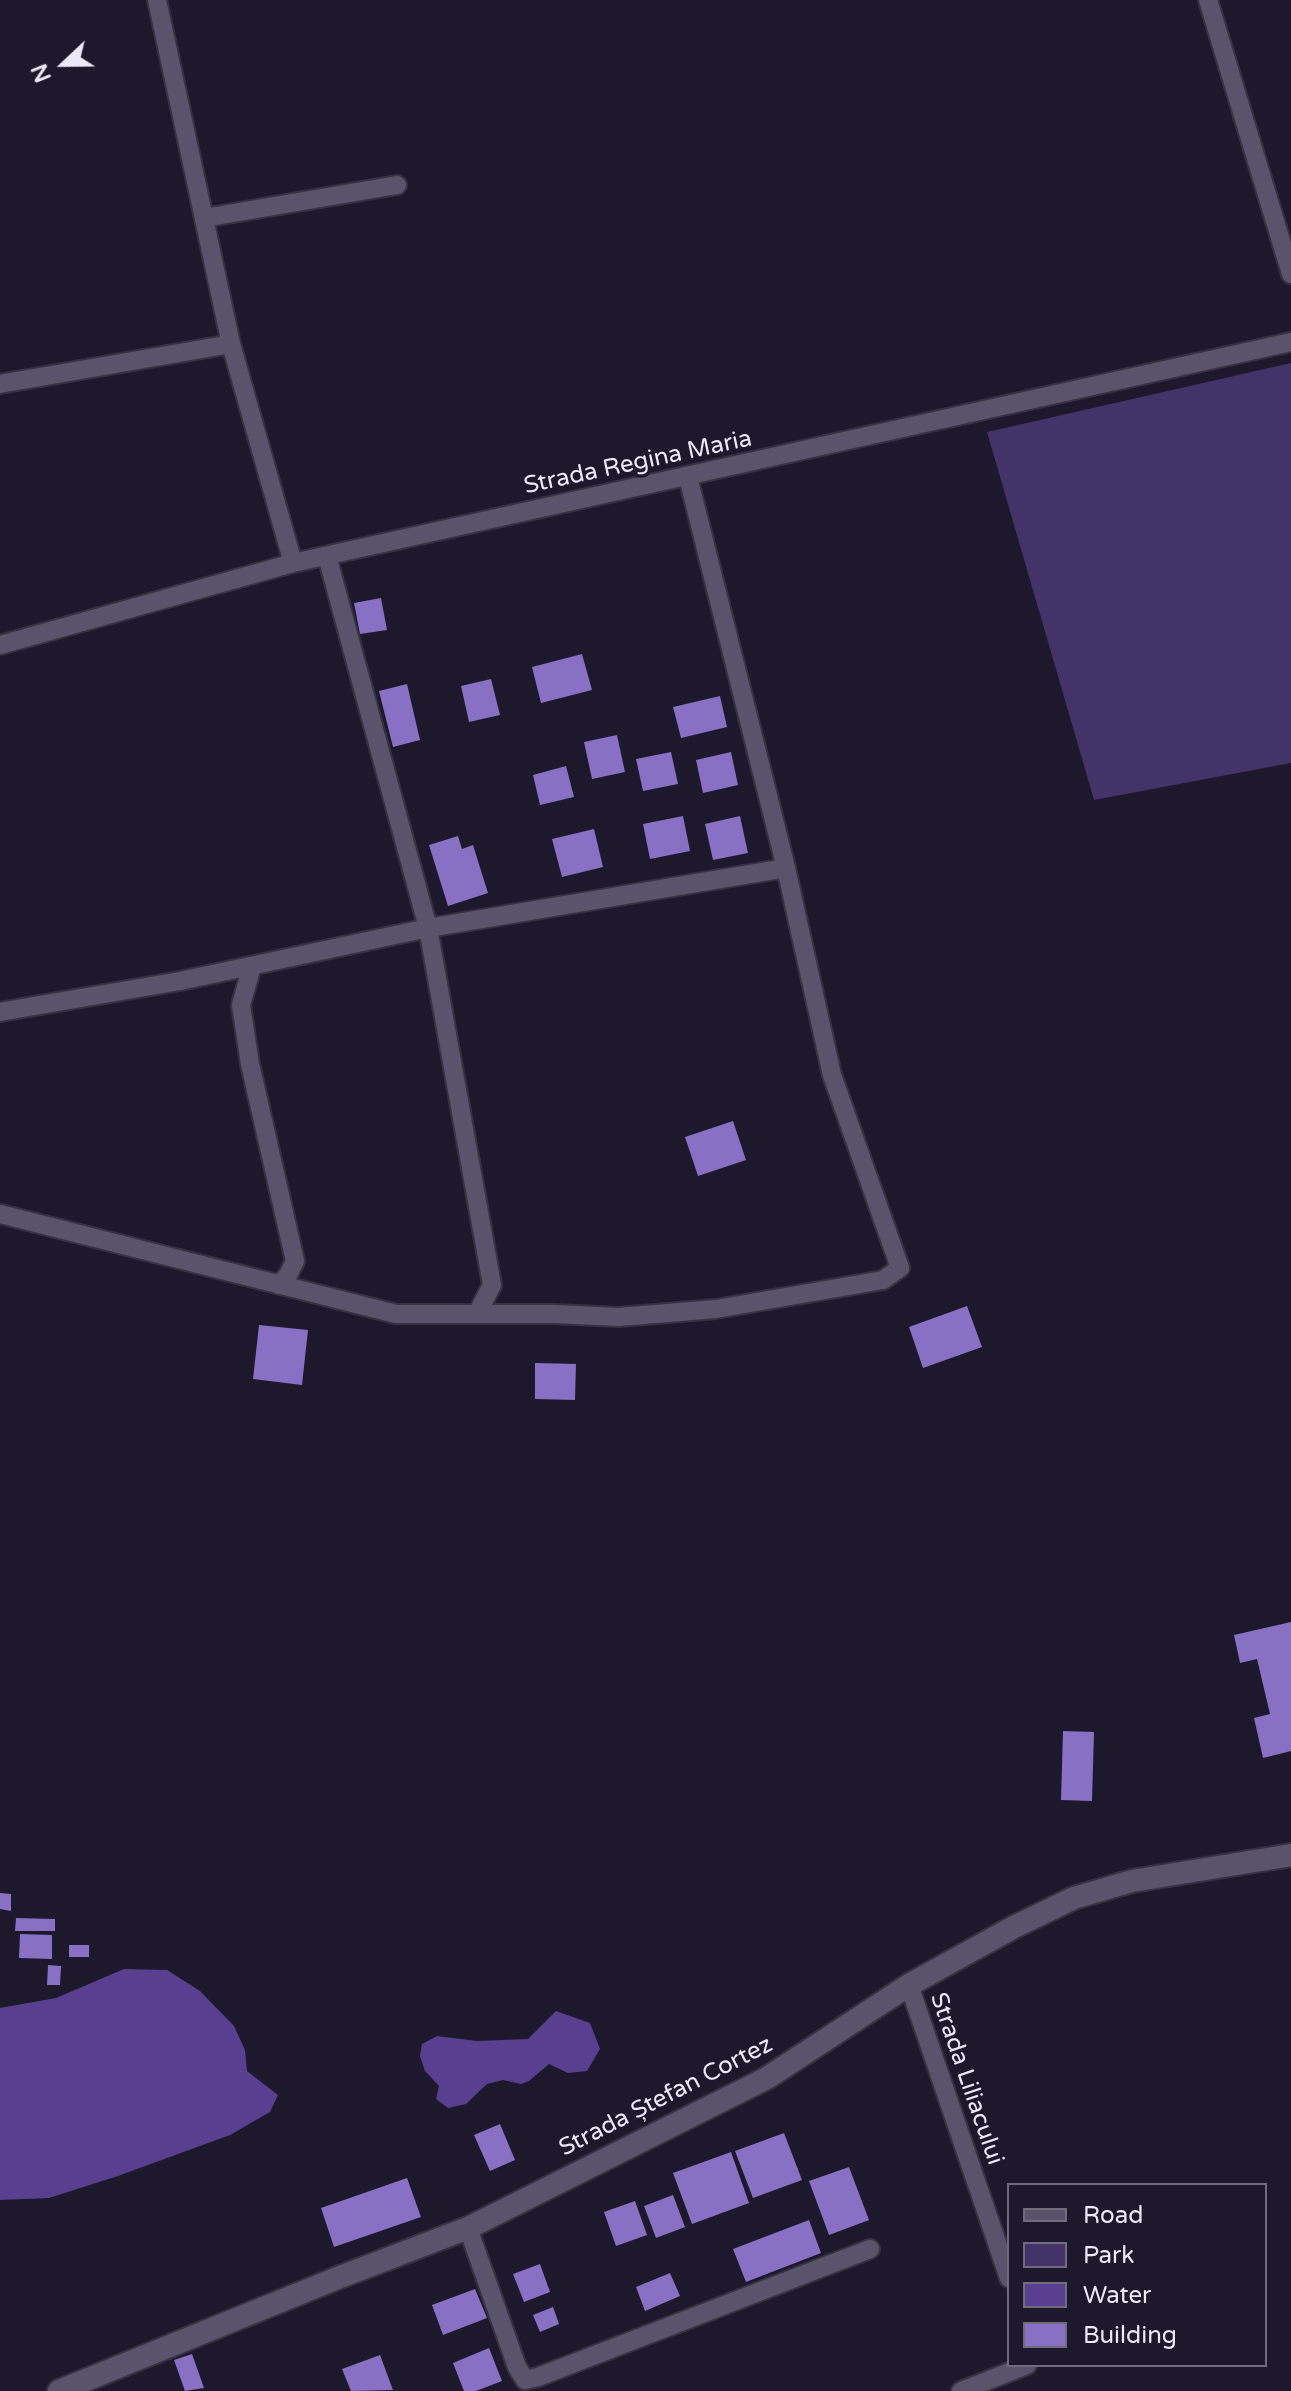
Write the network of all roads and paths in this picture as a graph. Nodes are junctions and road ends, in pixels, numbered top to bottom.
1 (157, 0) edge
2 (1208, 0) edge
3 (397, 185) dead end
4 (204, 218) junction
5 (1291, 274) edge
6 (1291, 342) edge
7 (231, 344) junction
8 (0, 384) edge
9 (688, 477) junction
10 (327, 556) junction
11 (293, 563) junction
12 (0, 645) edge
13 (786, 868) junction
14 (428, 928) junction
15 (252, 966) junction
16 (0, 1012) edge
17 (0, 1214) edge
18 (279, 1285) junction
19 (477, 1314) junction
20 (1291, 1855) edge
21 (909, 1985) junction
22 (468, 2228) junction
23 (870, 2249) dead end
24 (1007, 2272) edge
25 (1022, 2367) edge
26 (59, 2391) edge
27 (961, 2391) edge

1 - 4 street
2 - 5 street
3 - 4 street
4 - 7 street
6 - 9 street, Strada Regina Maria
7 - 8 street
7 - 11 street
9 - 10 street, Strada Regina Maria
9 - 13 street
10 - 11 street, Strada Regina Maria
10 - 14 street
11 - 12 street, Strada Regina Maria
13 - 14 street
13 - 19 street
14 - 15 street
14 - 19 street
15 - 16 street
15 - 18 street
17 - 18 street
18 - 19 street
20 - 21 street, Strada Ștefan Cortez
21 - 22 street, Strada Ștefan Cortez
21 - 24 street, Strada Liliacului
22 - 23 street
22 - 26 street, Strada Ștefan Cortez
25 - 27 street

